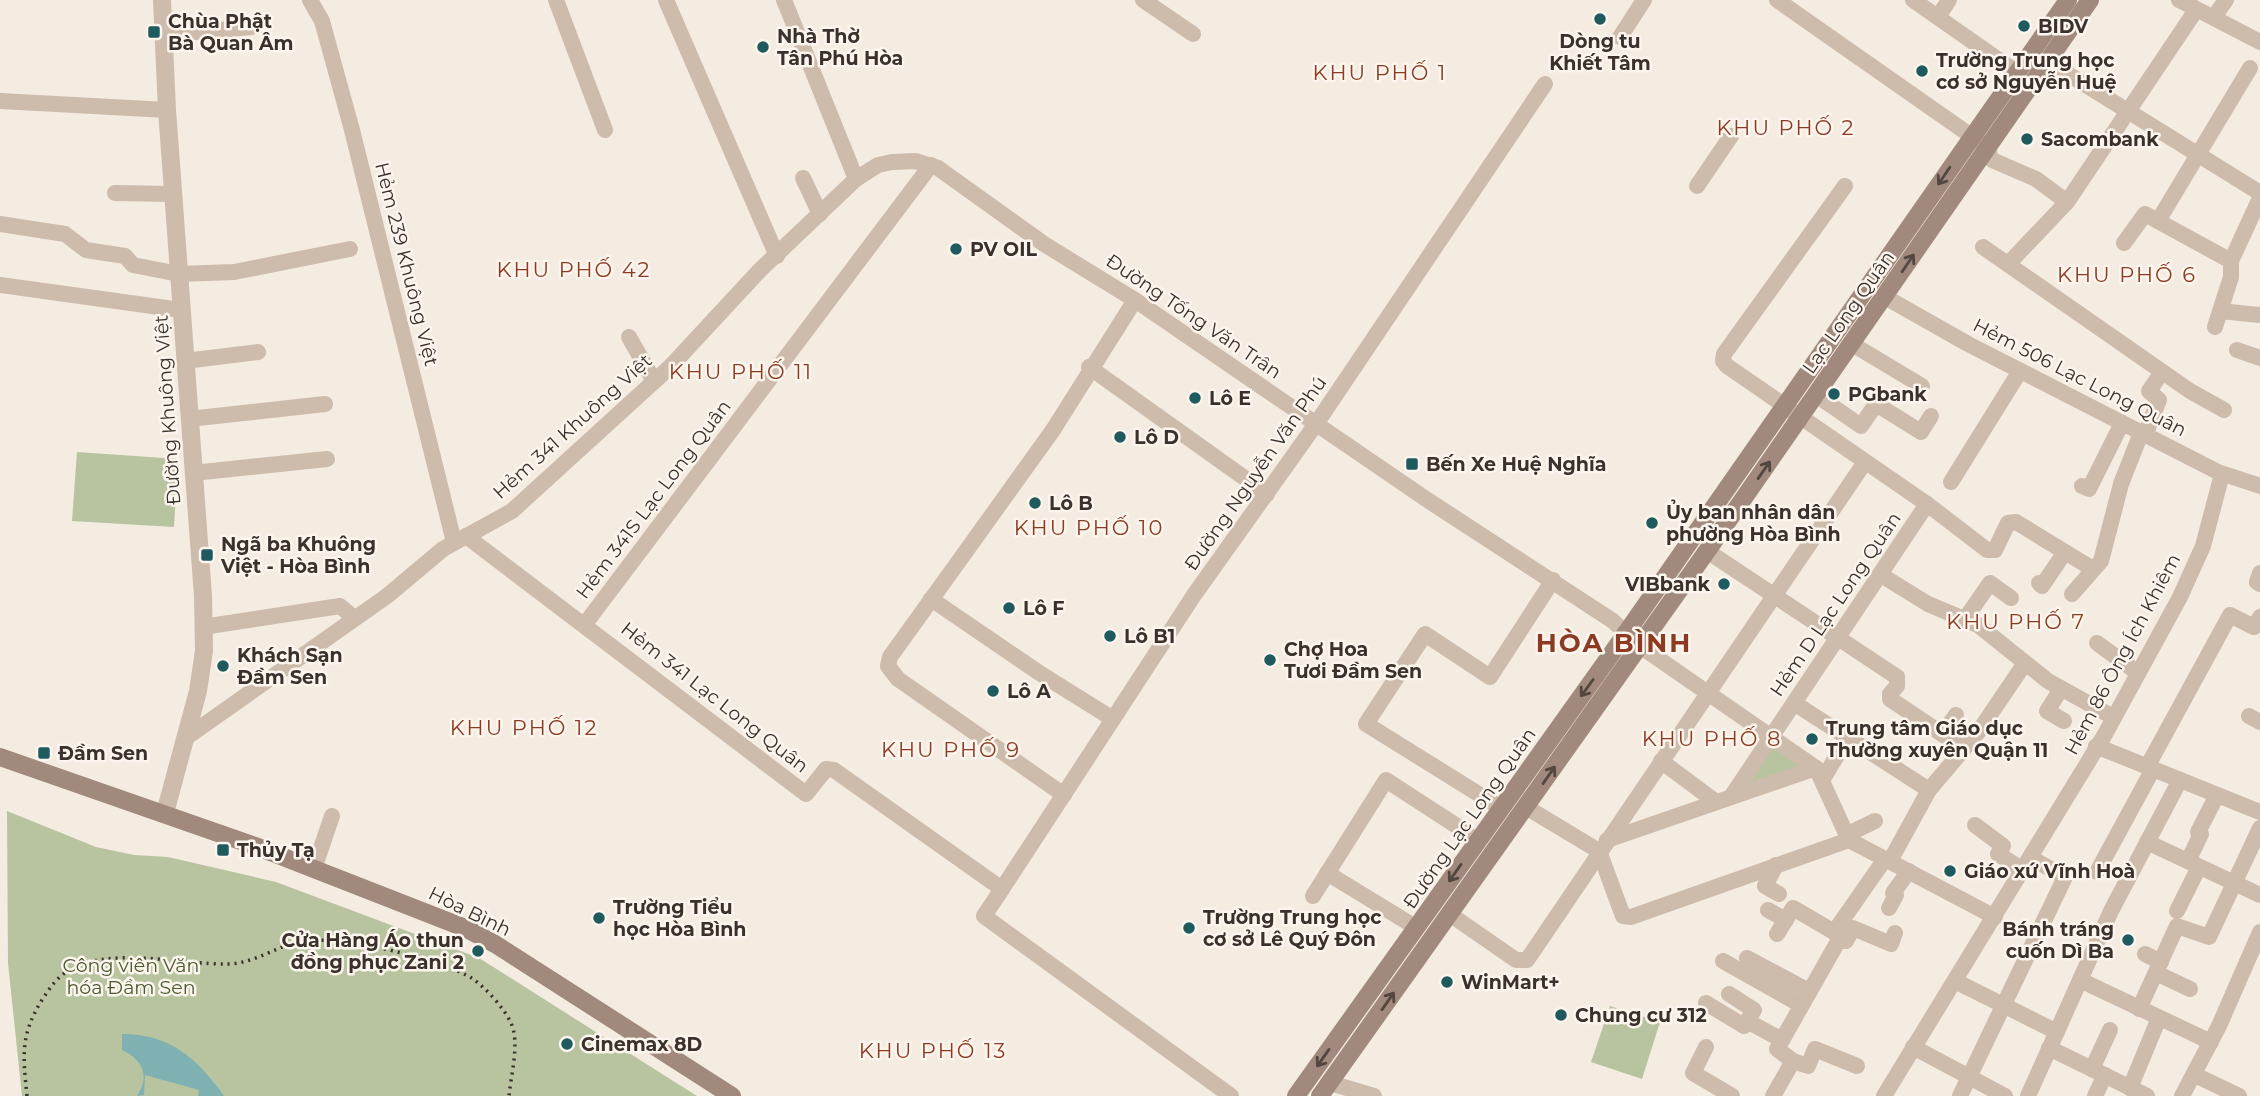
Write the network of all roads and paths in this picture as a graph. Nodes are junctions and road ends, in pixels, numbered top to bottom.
1 (162, 0) edge
2 (310, 0) edge
3 (556, 0) edge
4 (666, 0) edge
5 (784, 0) edge
6 (1143, 0) edge
7 (1644, 0) edge
8 (1777, 0) edge
9 (1913, 0) edge
10 (1949, 0) edge
11 (2090, 0) edge
12 (2179, 0) edge
13 (2226, 0) edge
14 (2061, 2) edge
15 (2196, 10) junction
16 (1938, 17) junction
17 (2214, 17) junction
18 (251, 27) dead end
19 (1193, 34) dead end
20 (163, 35) junction
21 (1620, 37) dead end
22 (2260, 42) edge
23 (2047, 61) junction
24 (2250, 68) dead end
25 (2016, 72) junction
26 (1545, 84) dead end
27 (0, 101) edge
28 (167, 110) junction
29 (2129, 110) junction
30 (605, 130) dead end
31 (1971, 135) junction
32 (1731, 136) dead end
33 (1987, 147) junction
34 (2199, 155) junction
35 (932, 165) junction
36 (803, 178) dead end
37 (856, 179) junction
38 (1697, 186) dead end
39 (1845, 186) dead end
40 (115, 193) dead end
41 (173, 194) junction
42 (2067, 202) junction
43 (2259, 202) edge
44 (820, 214) junction
45 (2158, 220) junction
46 (0, 224) edge
47 (2124, 243) dead end
48 (1983, 247) dead end
49 (350, 249) dead end
50 (777, 256) junction
51 (2231, 261) junction
52 (2009, 263) junction
53 (179, 274) junction
54 (0, 285) edge
55 (1885, 297) junction
56 (1135, 300) junction
57 (181, 310) junction
58 (2220, 311) junction
59 (2260, 315) edge
60 (2215, 327) dead end
61 (629, 337) dead end
62 (1852, 344) junction
63 (2237, 349) dead end
64 (258, 352) dead end
65 (2260, 358) edge
66 (185, 361) junction
67 (1090, 368) junction
68 (2020, 371) junction
69 (2162, 372) junction
70 (654, 381) junction
71 (1922, 386) dead end
72 (1816, 395) junction
73 (325, 404) dead end
74 (1785, 405) junction
75 (2224, 410) dead end
76 (1931, 416) dead end
77 (1801, 417) junction
78 (189, 419) junction
79 (2122, 423) junction
80 (1316, 424) junction
81 (2143, 434) junction
82 (327, 459) dead end
83 (1865, 462) junction
84 (193, 473) junction
85 (2222, 474) junction
86 (1951, 482) dead end
87 (2082, 486) dead end
88 (2260, 486) edge
89 (1267, 494) junction
90 (1927, 504) junction
91 (460, 539) junction
92 (1707, 551) junction
93 (2065, 552) junction
94 (2093, 569) junction
95 (1881, 575) junction
96 (1553, 580) junction
97 (2039, 583) dead end
98 (2072, 594) dead end
99 (1775, 597) junction
100 (932, 598) junction
101 (2011, 598) dead end
102 (353, 617) junction
103 (2260, 617) edge
104 (1965, 619) junction
105 (585, 624) junction
106 (203, 627) junction
107 (1626, 632) junction
108 (1838, 639) junction
109 (2097, 643) dead end
110 (1640, 646) junction
111 (2025, 663) junction
112 (2138, 673) junction
113 (2061, 689) junction
114 (1707, 693) junction
115 (1794, 703) junction
116 (1956, 715) dead end
117 (2113, 717) junction
118 (1113, 719) junction
119 (2064, 721) dead end
120 (1942, 734) junction
121 (187, 737) junction
122 (1771, 737) junction
123 (1848, 737) junction
124 (2096, 746) junction
125 (1963, 748) junction
126 (0, 757) edge
127 (1661, 761) junction
128 (2150, 768) junction
129 (1819, 773) junction
130 (2180, 780) junction
131 (1929, 790) junction
132 (1064, 795) junction
133 (2217, 795) junction
134 (1723, 800) junction
135 (1526, 807) junction
136 (1502, 808) junction
137 (2260, 812) edge
138 (165, 813) junction
139 (332, 816) dead end
140 (1875, 821) dead end
141 (1975, 825) dead end
142 (2260, 828) edge
143 (1847, 837) junction
144 (2147, 842) junction
145 (1477, 843) junction
146 (1603, 845) junction
147 (1888, 860) junction
148 (2027, 864) junction
149 (2193, 864) junction
150 (1776, 865) junction
151 (314, 869) junction
152 (1909, 871) junction
153 (2097, 872) dead end
154 (1326, 873) junction
155 (2235, 883) junction
156 (1002, 889) junction
157 (1779, 894) dead end
158 (1313, 895) dead end
159 (2260, 895) edge
160 (1889, 908) dead end
161 (1768, 910) dead end
162 (2177, 911) dead end
163 (1451, 915) junction
164 (1996, 917) junction
165 (1417, 928) junction
166 (1895, 933) dead end
167 (1837, 935) junction
168 (2259, 937) edge
169 (2144, 954) dead end
170 (1747, 958) dead end
171 (1723, 961) dead end
172 (2158, 968) junction
173 (2080, 980) junction
174 (1955, 981) junction
175 (2190, 989) dead end
176 (1729, 994) dead end
177 (1805, 998) junction
178 (1706, 1003) dead end
179 (2004, 1005) junction
180 (2139, 1009) junction
181 (2160, 1018) junction
182 (1747, 1021) junction
183 (2110, 1030) dead end
184 (2057, 1032) junction
185 (1782, 1040) junction
186 (2211, 1042) junction
187 (1706, 1047) dead end
188 (1913, 1047) junction
189 (2049, 1048) junction
190 (1793, 1060) junction
191 (1857, 1066) dead end
192 (2099, 1072) junction
193 (2195, 1076) junction
194 (1969, 1077) junction
195 (2130, 1088) junction
196 (1325, 1089) edge
197 (1726, 1094) edge
198 (732, 1096) edge
199 (1231, 1096) edge
200 (1296, 1096) edge
201 (1374, 1096) edge
202 (1773, 1096) edge
203 (1884, 1096) edge
204 (1960, 1096) edge
205 (2005, 1096) edge
206 (2028, 1096) edge
207 (2095, 1096) edge
208 (2147, 1096) edge
209 (2182, 1096) edge
210 (2239, 1096) edge

1 - 20 street, Đường Khuông Việt
2 - 91 street, Hẻm 239 Khuông Việt
3 - 30 street
4 - 50 street
5 - 37 street
6 - 19 street
7 - 21 street
8 - 31 street
9 - 16 street
10 - 16 street
11 - 23 main road, Lạc Long Quân
12 - 15 street
13 - 17 street
14 - 25 main road, Lạc Long Quân
15 - 17 street
15 - 29 street
16 - 25 street
17 - 22 street
18 - 20 street
20 - 28 street, Đường Khuông Việt
23 - 29 street
23 - 33 main road, Lạc Long Quân
24 - 34 street
25 - 31 main road, Lạc Long Quân
26 - 80 street, Đường Nguyễn Văn Phú
27 - 28 street
28 - 41 street, Đường Khuông Việt
29 - 34 street
29 - 42 street
31 - 33 street
31 -> 74 main road, Lạc Long Quân
32 - 38 street
33 - 42 street
55 -> 33 main road, Lạc Long Quân
34 - 43 street
34 - 45 street
35 - 37 street, Hẻm 341 Khuông Việt
35 - 56 street, Đường Tống Văn Trân
35 - 105 street, Hẻm 341S Lạc Long Quân
36 - 44 street
37 - 44 street, Hẻm 341 Khuông Việt
39 - 74 street
40 - 41 street
41 - 53 street, Đường Khuông Việt
42 - 52 street
43 - 51 street
44 - 50 street, Hẻm 341 Khuông Việt
45 - 47 street
45 - 51 street
46 - 53 street
48 - 52 street
49 - 53 street
50 - 70 street, Hẻm 341 Khuông Việt
51 - 58 street
52 - 69 street
53 - 57 street, Đường Khuông Việt
54 - 57 street
55 - 62 main road, Lạc Long Quân
55 - 68 street, Hẻm 506 Lạc Long Quân
56 - 67 street
56 - 80 street, Đường Tống Văn Trân
57 - 66 street, Đường Khuông Việt
58 - 59 street
58 - 60 street
61 - 70 street
62 - 71 street
62 - 72 main road, Lạc Long Quân
63 - 65 street
64 - 66 street
66 - 78 street, Đường Khuông Việt
67 - 89 street
67 - 100 street
68 - 79 street, Hẻm 506 Lạc Long Quân
68 - 86 street
69 - 75 street
69 - 81 street
70 - 91 street, Hẻm 341 Khuông Việt
72 - 76 street
72 - 77 main road, Lạc Long Quân
73 - 78 street
74 - 77 street
74 - 107 main road, Lạc Long Quân
77 - 83 street
92 -> 77 main road, Lạc Long Quân
78 - 84 street, Đường Khuông Việt
79 - 81 street, Hẻm 506 Lạc Long Quân
79 - 87 street
80 - 89 street, Đường Nguyễn Văn Phú
80 - 96 street, Đường Tống Văn Trân
81 - 85 street, Hẻm 506 Lạc Long Quân
81 - 94 street
82 - 84 street
83 - 90 street
83 - 99 street
84 - 106 street, Đường Khuông Việt
85 - 88 street, Hẻm 506 Lạc Long Quân
85 - 112 street, Hẻm 86 Ông Ích Khiêm
89 - 118 street, Đường Nguyễn Văn Phú
90 - 93 street
90 - 95 street, Hẻm D Lạc Long Quân
91 - 102 street, Hẻm 341 Khuông Việt
91 - 105 street, Hẻm 341 Lạc Long Quân
92 - 99 street
92 - 110 main road, Lạc Long Quân
93 - 94 street
93 - 97 street
94 - 98 street
95 - 104 street
95 - 108 street, Hẻm D Lạc Long Quân
96 - 107 street, Đường Tống Văn Trân
96 - 136 street
99 - 108 street
99 - 114 street
100 - 118 street
100 - 132 street
101 - 104 street
102 - 106 street
102 - 121 street, Hẻm 341 Khuông Việt
103 - 128 street
104 - 111 street
105 - 156 street, Hẻm 341 Lạc Long Quân
106 - 121 street, Đường Khuông Việt
107 - 110 street, Đường Tống Văn Trân
107 -> 136 main road, Đường Lạc Long Quân
108 - 115 street, Hẻm D Lạc Long Quân
108 - 120 street
109 - 112 street
110 - 114 street, Đường Tống Văn Trân
135 -> 110 main road, Đường Lạc Long Quân
111 - 113 street
111 - 125 street
112 - 117 street, Hẻm 86 Ông Ích Khiêm
113 - 117 street
113 - 119 street
114 - 122 street, Đường Tống Văn Trân
114 - 127 street
115 - 122 street, Hẻm D Lạc Long Quân
115 - 123 street
116 - 120 street
117 - 124 street, Hẻm 86 Ông Ích Khiêm
118 - 132 street, Đường Nguyễn Văn Phú
120 - 125 street
121 - 138 street, Đường Khuông Việt
122 - 129 street, Đường Tống Văn Trân
122 - 134 street, Hẻm D Lạc Long Quân
123 - 129 street
123 - 131 street
124 - 128 street
124 - 148 street, Hẻm 86 Ông Ích Khiêm
125 - 131 street
126 - 138 main road, Hòa Bình
127 - 134 street
127 - 146 street
128 - 130 street
128 - 153 street
129 - 134 street
129 - 143 street
130 - 133 street
130 - 144 street
131 - 147 street
132 - 156 street, Đường Nguyễn Văn Phú
133 - 137 street
133 - 149 street
134 - 146 street
135 - 146 street
135 - 163 main road, Đường Lạc Long Quân
136 - 145 main road, Đường Lạc Long Quân
138 - 151 main road, Hòa Bình
139 - 151 street
140 - 143 street
141 - 148 street
142 - 155 street
143 - 147 street
143 - 150 street
144 - 149 street
144 - 173 street
145 - 154 street
145 -> 165 main road, Đường Lạc Long Quân
146 - 150 street
146 - 163 street
147 - 152 street
147 - 167 street
148 - 164 street, Hẻm 86 Ông Ích Khiêm
148 - 179 street
149 - 155 street
149 - 162 street
150 - 157 street
151 - 198 main road, Hòa Bình
152 - 160 street
152 - 164 street
154 - 158 street
154 - 165 street
155 - 159 street
155 - 172 street
156 - 199 street
161 - 167 street
196 -> 163 main road, Đường Lạc Long Quân
164 - 174 street, Hẻm 86 Ông Ích Khiêm
165 -> 200 main road, Đường Lạc Long Quân
166 - 167 street
167 - 177 street
168 - 186 street
169 - 172 street
170 - 177 street
171 - 177 street
172 - 175 street
172 - 180 street
173 - 180 street
173 - 184 street
174 - 179 street
174 - 188 street, Hẻm 86 Ông Ích Khiêm
176 - 182 street
177 - 185 street
178 - 182 street
179 - 184 street
179 - 194 street
180 - 181 street
181 - 186 street
181 - 195 street
182 - 185 street
183 - 192 street
184 - 189 street
185 - 190 street
186 - 193 street
187 - 197 street
188 - 194 street
188 - 203 street, Hẻm 86 Ông Ích Khiêm
189 - 192 street
189 - 206 street
190 - 191 street
190 - 202 street
192 - 195 street
192 - 207 street
193 - 209 street
193 - 210 street
194 - 204 street
194 - 205 street
195 - 208 street
196 - 201 street

